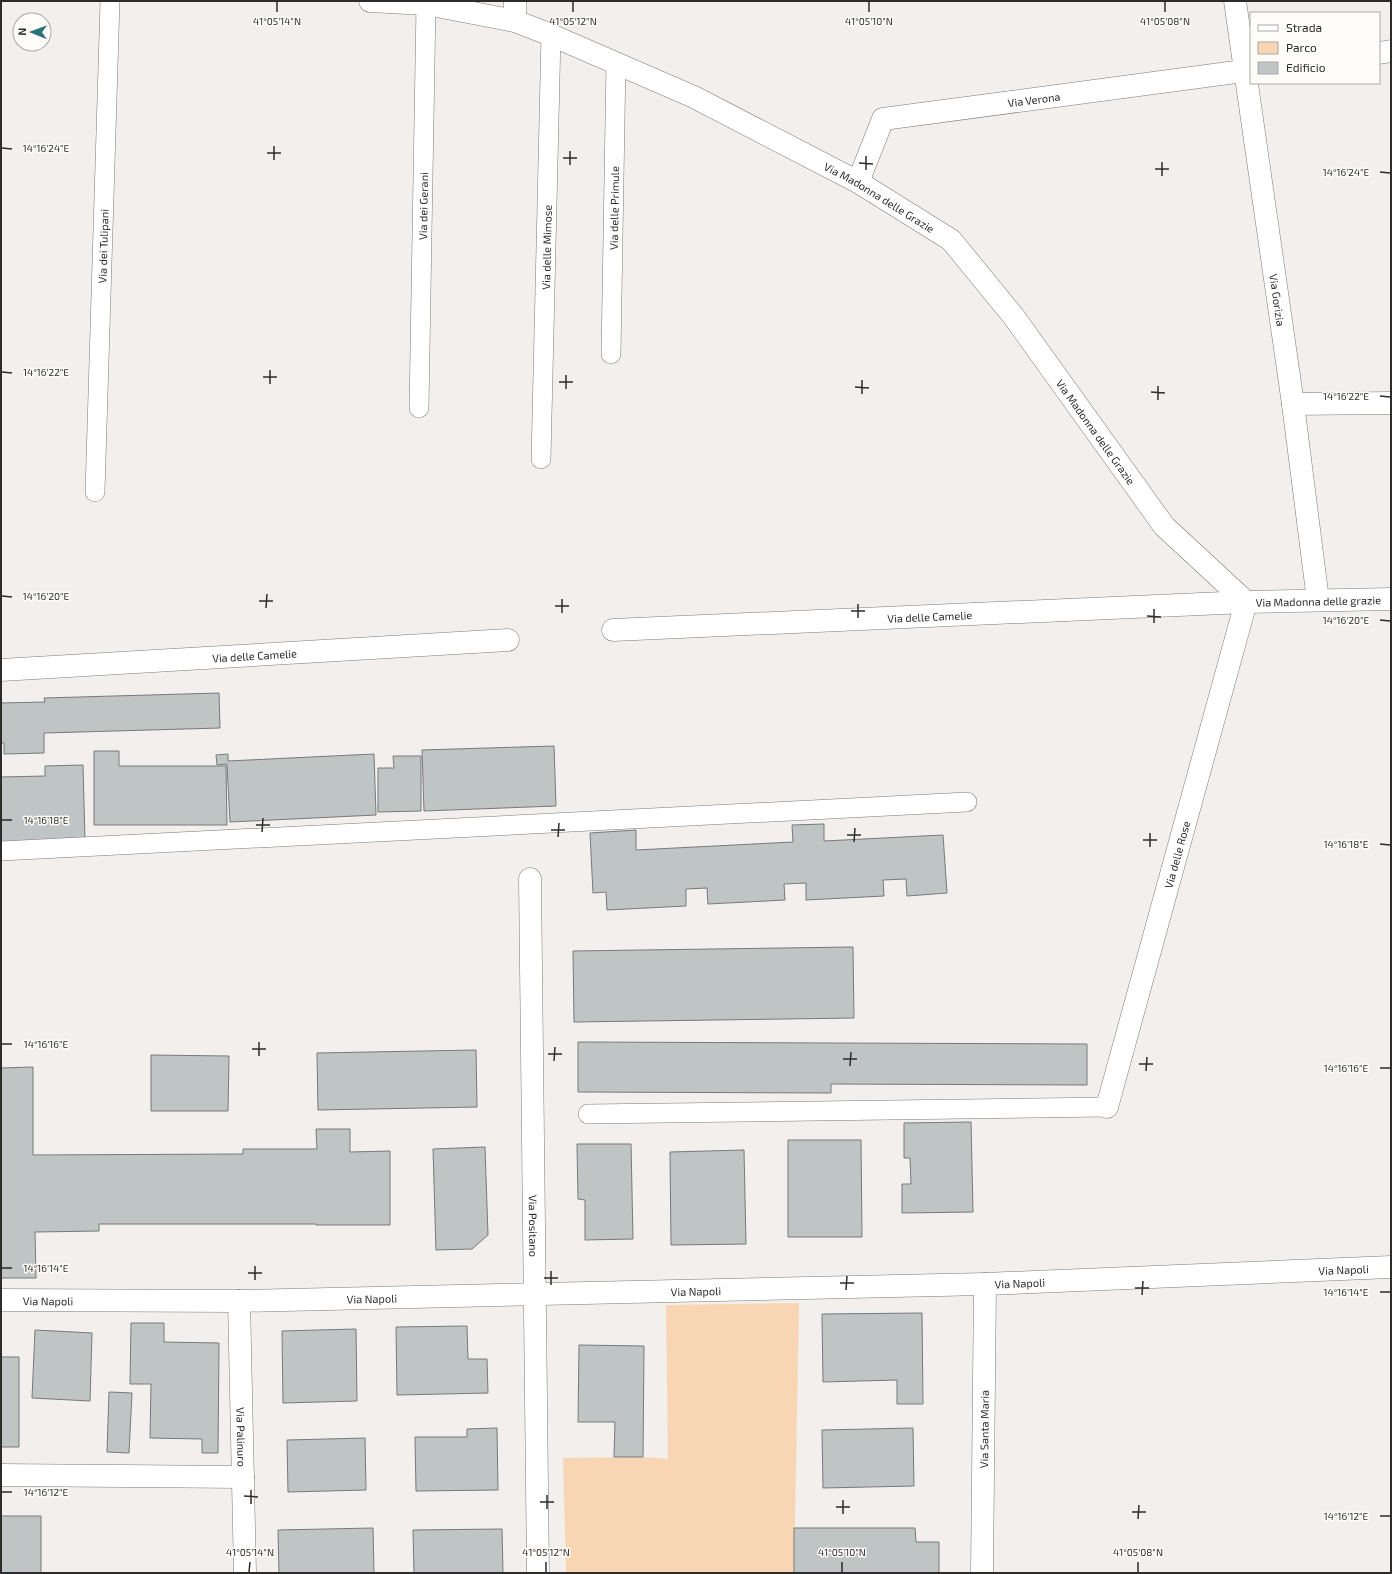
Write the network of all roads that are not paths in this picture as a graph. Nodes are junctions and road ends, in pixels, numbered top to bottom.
1 (110, 1) edge
2 (370, 1) edge
3 (1235, 1) edge
4 (426, 4) junction
5 (515, 11) edge
6 (551, 35) junction
7 (1391, 52) edge
8 (1380, 53) edge
9 (616, 62) junction
10 (1248, 70) edge
11 (858, 182) junction
12 (611, 354) dead end
13 (1391, 403) edge
14 (1293, 404) junction
15 (419, 408) dead end
16 (541, 459) dead end
17 (95, 492) dead end
18 (1391, 599) edge
19 (1318, 600) junction
20 (1246, 602) junction
21 (613, 630) dead end
22 (508, 640) dead end
23 (1, 670) edge
24 (967, 802) dead end
25 (1, 851) edge
26 (530, 879) dead end
27 (1106, 1107) joint
28 (588, 1114) dead end
29 (1391, 1267) edge
30 (985, 1284) junction
31 (535, 1295) junction
32 (1, 1300) edge
33 (239, 1301) junction
34 (1, 1475) edge
35 (243, 1477) junction
36 (244, 1573) edge
37 (538, 1573) edge
38 (982, 1573) edge

1 - 17 lane, Via dei Tulipani
2 - 4 street, Via Madonna delle Grazie
3 - 10 street, Via Gorizia
4 - 5 street, Via Madonna delle Grazie
4 - 15 lane, Via dei Gerani
5 - 6 street, Via Madonna delle Grazie
6 - 9 street, Via Madonna delle Grazie
6 - 16 lane, Via delle Mimose
7 - 8 street
9 - 11 street, Via Madonna delle Grazie
9 - 12 lane, Via delle Primule
10 - 11 street, Via Verona
10 - 14 street, Via Gorizia
11 - 20 street, Via Madonna delle Grazie
13 - 14 street
14 - 19 street, Via Gorizia
18 - 19 street, Via Madonna delle grazie
19 - 20 street, Via Madonna delle grazie
20 - 21 street, Via delle Camelie
20 - 27 street, Via delle Rose
22 - 23 street, Via delle Camelie
24 - 25 lane
26 - 31 street, Via Positano
27 - 28 lane
29 - 30 street, Via Napoli
30 - 31 street, Via Napoli
30 - 38 street, Via Santa Maria
31 - 33 street, Via Napoli
31 - 37 street, Via Positano
32 - 33 street, Via Napoli
33 - 35 street, Via Palinuro
34 - 35 street
35 - 36 street, Via Palinuro

